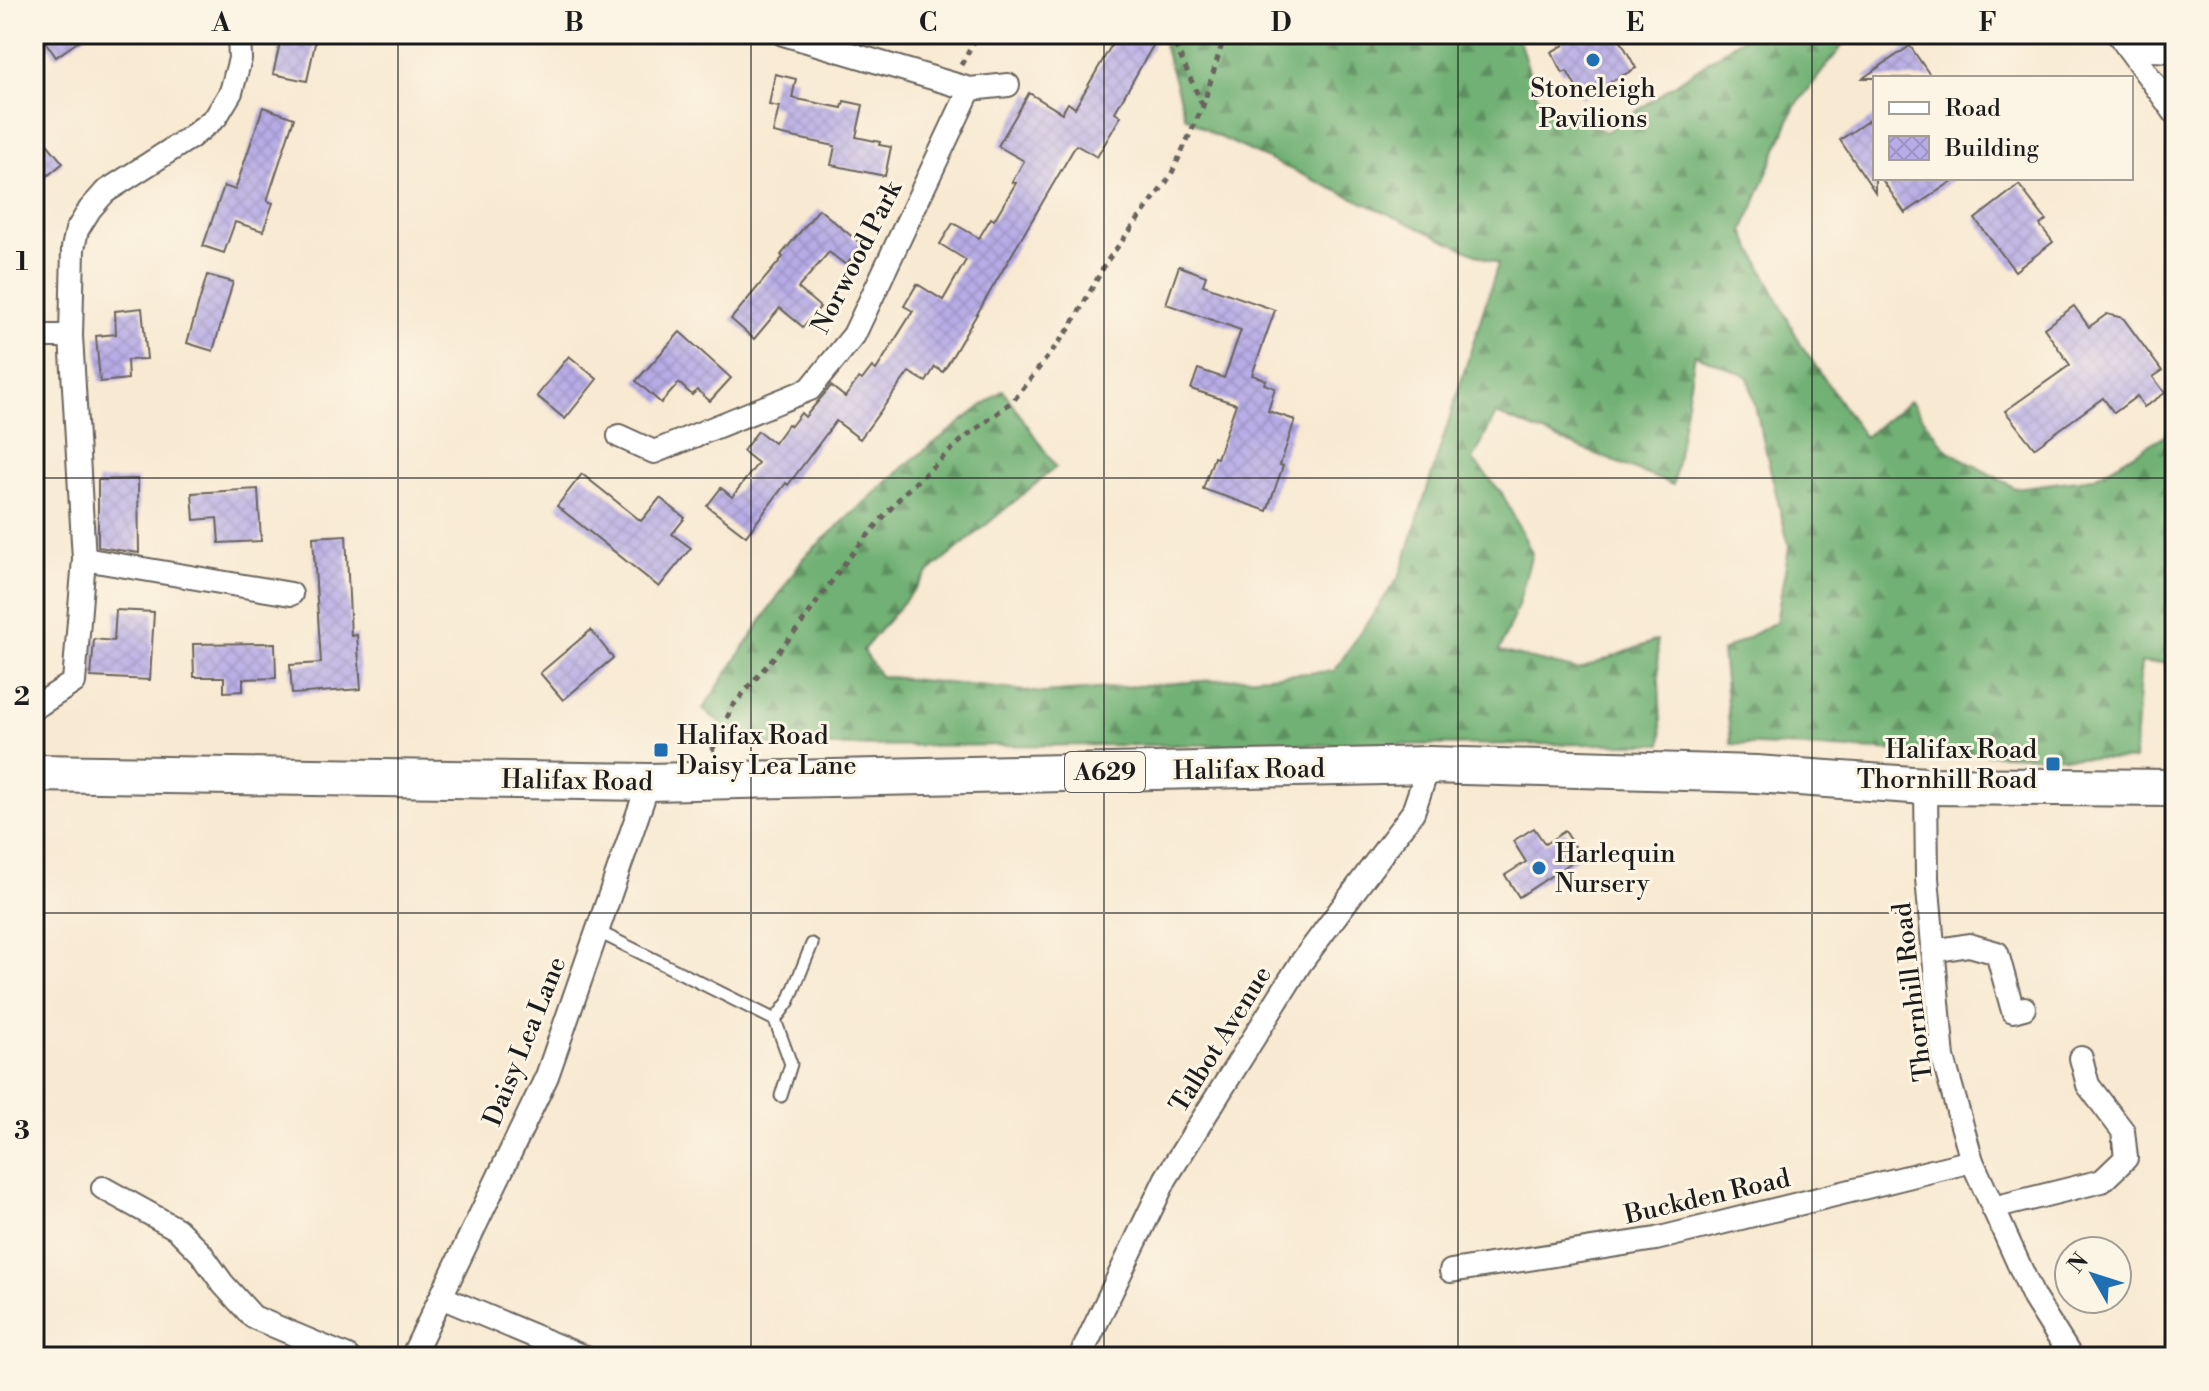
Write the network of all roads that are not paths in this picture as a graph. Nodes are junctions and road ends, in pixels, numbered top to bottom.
1 (239, 34) edge
2 (783, 34) edge
3 (2124, 42) edge
4 (2175, 51) edge
5 (1008, 85) dead end
6 (961, 86) junction
7 (2175, 113) edge
8 (34, 336) edge
9 (71, 336) junction
10 (619, 436) dead end
11 (84, 559) junction
12 (291, 594) dead end
13 (34, 708) edge
14 (1429, 765) junction
15 (34, 773) edge
16 (649, 782) junction
17 (1926, 786) junction
18 (2175, 788) edge
19 (597, 931) junction
20 (812, 944) dead end
21 (1933, 951) junction
22 (2024, 1008) dead end
23 (775, 1020) junction
24 (2081, 1058) dead end
25 (781, 1096) dead end
26 (1972, 1161) junction
27 (103, 1188) dead end
28 (1993, 1208) junction
29 (1451, 1271) dead end
30 (441, 1297) junction
31 (348, 1357) edge
32 (412, 1357) edge
33 (584, 1357) edge
34 (1080, 1357) edge
35 (2071, 1357) edge

1 - 9 street
2 - 6 street
3 - 4 street
3 - 7 street
5 - 6 street
6 - 10 street, Norwood Park
8 - 9 street
9 - 11 street
11 - 12 street
11 - 13 street
14 - 16 highway, Halifax Road / A629
14 - 17 highway, Halifax Road / A629
14 - 34 street, Talbot Avenue
15 - 16 highway, Halifax Road / A629
16 - 19 street, Daisy Lea Lane
17 - 18 highway, Halifax Road / A629
17 - 21 street, Thornhill Road
19 - 23 lane
19 - 30 street, Daisy Lea Lane
20 - 23 lane
21 - 22 street
21 - 26 street, Thornhill Road
23 - 25 lane
24 - 28 street
26 - 28 street, Thornhill Road
26 - 29 street, Buckden Road
27 - 31 street
28 - 35 street, Thornhill Road
30 - 32 street, Daisy Lea Lane
30 - 33 street

